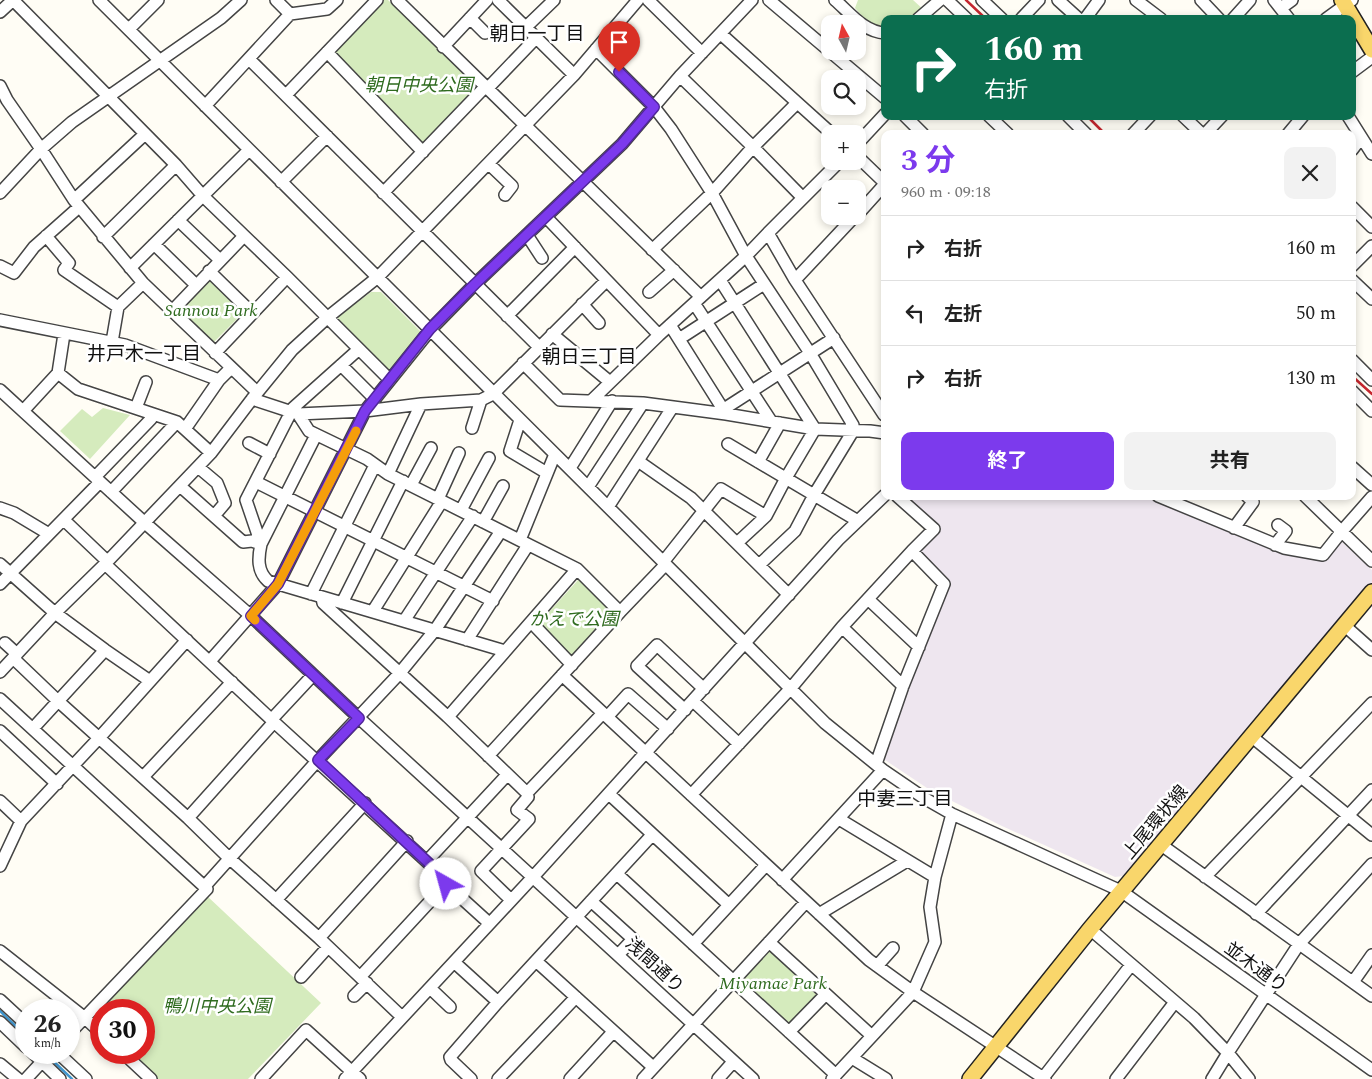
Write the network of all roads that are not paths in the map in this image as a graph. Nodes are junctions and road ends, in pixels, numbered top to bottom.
1 (13, 0) edge
2 (99, 0) edge
3 (158, 0) edge
4 (241, 0) edge
5 (276, 0) edge
6 (337, 0) edge
7 (377, 0) edge
8 (397, 0) edge
9 (487, 0) edge
10 (498, 0) edge
11 (554, 0) edge
12 (638, 0) edge
13 (648, 0) edge
14 (752, 0) edge
15 (768, 0) edge
16 (835, 0) edge
17 (940, 0) edge
18 (947, 0) edge
19 (982, 0) edge
20 (1039, 0) edge
21 (1058, 0) edge
22 (1099, 0) edge
23 (1136, 0) edge
24 (1202, 0) edge
25 (1250, 0) edge
26 (1292, 0) edge
27 (1346, 2) edge
28 (1277, 4) edge
29 (0, 12) edge
30 (290, 14) junction
31 (923, 15) edge
32 (963, 15) edge
33 (998, 15) edge
34 (1025, 15) edge
35 (1075, 15) edge
36 (1088, 15) edge
37 (1151, 15) edge
38 (1216, 15) edge
39 (1237, 15) edge
40 (1286, 15) edge
41 (1331, 15) edge
42 (1353, 15) edge
43 (470, 18) junction
44 (1356, 20) edge
45 (526, 27) junction
46 (129, 29) junction
47 (485, 33) dead end
48 (881, 33) edge
49 (720, 34) junction
50 (536, 38) junction
51 (443, 47) junction
52 (596, 49) junction
53 (1372, 50) edge
54 (327, 52) junction
55 (702, 53) junction
56 (1372, 57) edge
57 (249, 59) junction
58 (159, 61) junction
59 (1356, 69) edge
60 (574, 75) junction
61 (680, 76) junction
62 (0, 86) edge
63 (486, 88) junction
64 (286, 95) junction
65 (881, 95) edge
66 (109, 96) junction
67 (4, 103) edge
68 (797, 103) junction
69 (204, 106) junction
70 (654, 107) junction
71 (881, 118) edge
72 (909, 120) edge
73 (993, 120) edge
74 (1071, 120) edge
75 (1146, 120) edge
76 (1187, 120) edge
77 (1218, 120) edge
78 (1350, 120) edge
79 (822, 125) edge
80 (525, 126) junction
81 (919, 130) edge
82 (1004, 130) edge
83 (1079, 130) edge
84 (1137, 130) edge
85 (1198, 130) edge
86 (1209, 130) edge
87 (145, 134) junction
88 (866, 134) edge
89 (326, 136) junction
90 (1361, 138) junction
91 (1356, 145) edge
92 (753, 147) junction
93 (41, 148) junction
94 (249, 150) junction
95 (423, 152) junction
96 (1372, 154) edge
97 (489, 164) junction
98 (176, 165) junction
99 (866, 165) edge
100 (831, 170) edge
101 (881, 180) edge
102 (583, 181) junction
103 (281, 182) junction
104 (881, 188) edge
105 (0, 193) edge
106 (383, 193) junction
107 (712, 193) junction
108 (505, 195) dead end
109 (203, 196) junction
110 (803, 198) junction
111 (76, 204) junction
112 (866, 204) edge
113 (1356, 211) edge
114 (546, 217) junction
115 (178, 220) junction
116 (847, 225) edge
117 (1372, 227) edge
118 (422, 232) junction
119 (768, 233) junction
120 (527, 235) junction
121 (46, 236) junction
122 (244, 236) junction
123 (103, 237) junction
124 (154, 244) junction
125 (1372, 246) edge
126 (575, 247) junction
127 (652, 250) junction
128 (746, 256) junction
129 (542, 258) dead end
130 (220, 260) junction
131 (1356, 262) edge
132 (0, 266) edge
133 (130, 268) junction
134 (674, 270) junction
135 (209, 271) junction
136 (287, 277) junction
137 (378, 278) junction
138 (720, 280) junction
139 (795, 280) junction
140 (606, 281) junction
141 (143, 283) junction
142 (475, 284) junction
143 (764, 284) junction
144 (1356, 284) edge
145 (196, 285) junction
146 (649, 292) dead end
147 (1372, 299) edge
148 (698, 300) junction
149 (734, 303) junction
150 (582, 304) junction
151 (118, 307) junction
152 (172, 310) junction
153 (252, 314) junction
154 (507, 316) junction
155 (328, 317) junction
156 (0, 320) edge
157 (706, 321) junction
158 (598, 323) dead end
159 (670, 325) junction
160 (430, 329) junction
161 (64, 334) junction
162 (552, 334) junction
163 (659, 335) junction
164 (834, 338) junction
165 (679, 339) junction
166 (112, 342) junction
167 (539, 347) junction
168 (359, 349) junction
169 (216, 353) junction
170 (810, 354) junction
171 (523, 363) junction
172 (1356, 364) edge
173 (341, 365) junction
174 (231, 368) junction
175 (58, 373) junction
176 (779, 373) junction
177 (219, 380) junction
178 (390, 380) junction
179 (1372, 380) edge
180 (146, 382) dead end
181 (610, 382) junction
182 (751, 391) junction
183 (1, 394) edge
184 (493, 394) junction
185 (254, 396) junction
186 (1356, 396) edge
187 (375, 399) junction
188 (481, 400) junction
189 (592, 400) junction
190 (612, 401) junction
191 (643, 403) junction
192 (421, 404) junction
193 (136, 408) junction
194 (672, 408) junction
195 (881, 408) edge
196 (1372, 410) edge
197 (23, 411) junction
198 (365, 411) junction
199 (725, 412) junction
200 (295, 413) junction
201 (152, 414) junction
202 (881, 419) edge
203 (520, 420) junction
204 (775, 422) junction
205 (181, 426) junction
206 (472, 428) dead end
207 (815, 429) junction
208 (852, 431) junction
209 (870, 431) junction
210 (881, 432) edge
211 (316, 435) junction
212 (249, 444) dead end
213 (728, 444) dead end
214 (430, 448) dead end
215 (347, 449) junction
216 (211, 453) junction
217 (459, 453) dead end
218 (270, 454) junction
219 (555, 454) junction
220 (489, 458) dead end
221 (638, 461) junction
222 (758, 462) junction
223 (375, 465) junction
224 (198, 467) junction
225 (570, 468) junction
226 (1356, 470) edge
227 (547, 473) junction
228 (388, 474) junction
229 (786, 478) junction
230 (98, 480) junction
231 (256, 482) junction
232 (407, 483) junction
233 (1372, 485) edge
234 (180, 486) junction
235 (503, 486) dead end
236 (588, 487) junction
237 (112, 492) junction
238 (814, 495) junction
239 (285, 496) junction
240 (1372, 497) edge
241 (881, 498) edge
242 (440, 500) junction
243 (901, 500) edge
244 (1181, 500) edge
245 (1251, 500) edge
246 (1309, 500) edge
247 (608, 507) junction
248 (0, 508) edge
249 (461, 510) junction
250 (704, 511) junction
251 (315, 512) junction
252 (214, 516) junction
253 (766, 516) junction
254 (478, 519) junction
255 (64, 520) junction
256 (858, 521) junction
257 (145, 523) junction
258 (1278, 525) dead end
259 (344, 527) junction
260 (1234, 528) junction
261 (501, 530) junction
262 (1342, 530) junction
263 (49, 534) junction
264 (374, 542) junction
265 (524, 542) junction
266 (736, 543) junction
267 (261, 544) junction
268 (1275, 545) junction
269 (912, 551) junction
270 (407, 558) junction
271 (1372, 561) edge
272 (106, 563) junction
273 (665, 563) junction
274 (0, 564) edge
275 (759, 565) junction
276 (578, 570) junction
277 (10, 573) junction
278 (436, 573) junction
279 (0, 584) edge
280 (278, 584) junction
281 (464, 586) junction
282 (1372, 592) edge
283 (310, 594) junction
284 (789, 595) junction
285 (322, 598) junction
286 (868, 599) junction
287 (493, 601) junction
288 (342, 603) junction
289 (373, 611) junction
290 (620, 612) junction
291 (55, 613) junction
292 (251, 616) junction
293 (404, 621) junction
294 (531, 622) junction
295 (1344, 625) junction
296 (842, 628) junction
297 (435, 630) junction
298 (188, 640) junction
299 (467, 640) junction
300 (5, 643) dead end
301 (745, 644) junction
302 (919, 647) junction
303 (105, 650) junction
304 (1372, 650) edge
305 (505, 652) junction
306 (15, 656) junction
307 (210, 661) junction
308 (572, 665) junction
309 (0, 672) edge
310 (313, 674) junction
311 (399, 674) junction
312 (562, 675) junction
313 (150, 681) junction
314 (232, 682) junction
315 (903, 686) junction
316 (791, 688) junction
317 (704, 689) junction
318 (0, 699) edge
319 (58, 701) junction
320 (693, 701) junction
321 (1372, 703) edge
322 (685, 710) junction
323 (605, 715) junction
324 (359, 718) junction
325 (448, 718) junction
326 (273, 721) junction
327 (37, 724) dead end
328 (668, 729) junction
329 (0, 731) edge
330 (1251, 736) junction
331 (99, 738) junction
332 (738, 744) junction
333 (646, 753) junction
334 (488, 756) junction
335 (318, 760) junction
336 (73, 766) junction
337 (880, 767) junction
338 (507, 775) junction
339 (1301, 776) junction
340 (143, 778) junction
341 (57, 784) junction
342 (1372, 790) edge
343 (527, 793) junction
344 (609, 794) junction
345 (691, 795) junction
346 (0, 800) edge
347 (365, 803) junction
348 (952, 814) junction
349 (1349, 815) junction
350 (468, 817) junction
351 (188, 818) junction
352 (839, 819) junction
353 (21, 821) junction
354 (652, 835) junction
355 (1372, 835) edge
356 (406, 841) junction
357 (1160, 844) junction
358 (502, 848) junction
359 (229, 858) junction
360 (428, 861) junction
361 (907, 861) junction
362 (1372, 864) edge
363 (766, 865) junction
364 (0, 866) edge
365 (617, 874) junction
366 (533, 877) junction
367 (935, 877) junction
368 (1205, 877) junction
369 (782, 880) junction
370 (446, 884) junction
371 (204, 887) junction
372 (1121, 891) junction
373 (276, 900) junction
374 (511, 900) junction
375 (592, 901) junction
376 (806, 902) junction
377 (729, 905) junction
378 (819, 914) junction
379 (1256, 914) junction
380 (576, 917) junction
381 (489, 923) junction
382 (1090, 929) junction
383 (319, 938) junction
384 (769, 942) junction
385 (693, 944) junction
386 (1299, 944) junction
387 (328, 947) junction
388 (893, 948) dead end
389 (0, 951) edge
390 (618, 954) junction
391 (1372, 955) edge
392 (536, 961) junction
393 (454, 962) junction
394 (1131, 965) junction
395 (877, 966) junction
396 (301, 977) dead end
397 (364, 980) junction
398 (733, 981) junction
399 (1353, 982) junction
400 (430, 988) junction
401 (912, 992) junction
402 (826, 994) junction
403 (1265, 995) junction
404 (354, 996) dead end
405 (1372, 996) edge
406 (576, 997) junction
407 (0, 1000) edge
408 (498, 1002) junction
409 (1175, 1002) junction
410 (450, 1007) dead end
411 (15, 1014) edge
412 (402, 1017) junction
413 (85, 1018) junction
414 (0, 1022) edge
415 (80, 1023) edge
416 (90, 1023) edge
417 (693, 1025) junction
418 (613, 1032) junction
419 (789, 1032) junction
420 (15, 1036) edge
421 (872, 1036) junction
422 (997, 1046) junction
423 (1228, 1053) junction
424 (852, 1058) junction
425 (733, 1062) junction
426 (0, 1064) edge
427 (40, 1064) edge
428 (44, 1064) edge
429 (70, 1064) edge
430 (135, 1064) edge
431 (654, 1067) junction
432 (1372, 1070) edge
433 (352, 1076) edge
434 (834, 1077) edge
435 (1044, 1078) edge
436 (18, 1079) edge
437 (26, 1079) edge
438 (60, 1079) edge
439 (86, 1079) edge
440 (151, 1079) edge
441 (261, 1079) edge
442 (471, 1079) edge
443 (498, 1079) edge
444 (570, 1079) edge
445 (643, 1079) edge
446 (718, 1079) edge
447 (753, 1079) edge
448 (886, 1079) edge
449 (970, 1079) edge
450 (1116, 1079) edge
451 (1212, 1079) edge
452 (1249, 1079) edge

1 - 29 street
1 - 66 street
2 - 46 street, 並木通り
3 - 46 street
4 - 58 street
5 - 30 street
6 - 30 street
7 - 54 street
8 - 51 street
9 - 43 street
10 - 45 street
11 - 45 street
12 - 52 street
13 - 55 street
14 - 49 street
15 - 65 street
16 - 48 street
17 - 31 street
18 - 32 street
19 - 33 street
20 - 34 street
21 - 35 street
22 - 36 street
23 - 37 street
24 - 38 street
25 - 39 street
26 - 28 street
27 - 41 street
27 - 42 main road
28 - 40 street
30 - 57 street
43 - 47 street
43 - 51 street
44 - 53 main road
45 - 50 street
46 - 58 street, 並木通り
49 - 55 street
49 - 68 street
50 - 60 street
50 - 63 street
51 - 63 street
52 - 60 street
52 - 70 street
54 - 64 street
54 - 95 street
55 - 61 street
56 - 59 street
57 - 64 street
57 - 69 street
58 - 66 street
58 - 69 street, 並木通り
60 - 80 street
61 - 70 street
61 - 92 street
62 - 67 street
63 - 80 street
63 - 95 street
64 - 89 street
66 - 87 street
66 - 93 street
67 - 93 street
68 - 79 street
68 - 92 street
69 - 94 street, 並木通り
70 - 102 street
70 - 107 street
71 - 88 street
72 - 81 street
73 - 82 street
74 - 83 street
75 - 84 street
76 - 85 street
77 - 86 street
78 - 90 street
80 - 97 street
80 - 102 street
87 - 98 street
87 - 111 street
89 - 103 street
89 - 106 street
90 - 91 street
90 - 96 street
92 - 107 street
92 - 110 street
93 - 105 street
93 - 111 street
94 - 103 street, 並木通り
94 - 109 street
95 - 106 street
97 - 108 street
97 - 118 street
98 - 109 street
98 - 123 street
99 - 101 street
100 - 110 street
102 - 114 street
102 - 127 street
103 - 137 street, 並木通り
104 - 112 street
106 - 118 street
107 - 127 street
107 - 128 street
109 - 115 street
109 - 122 street
110 - 119 street
111 - 121 street
111 - 123 street
113 - 117 street
114 - 120 street
114 - 126 street
115 - 124 street
115 - 130 street
116 - 139 street
118 - 137 street
118 - 142 street
119 - 128 street
119 - 139 street
120 - 129 street
120 - 142 street
121 - 132 street
121 - 151 street
122 - 130 street
122 - 136 street
123 - 133 street
124 - 133 street
124 - 145 street
125 - 131 street
126 - 140 street
126 - 154 street
127 - 134 street
128 - 138 street
128 - 143 street
130 - 135 street
133 - 141 street
134 - 146 street
134 - 148 street
135 - 145 street
135 - 153 street
136 - 153 street
136 - 155 street
137 - 155 street
137 - 160 street, 並木通り
138 - 148 street
138 - 149 street
139 - 164 street
140 - 150 street
140 - 163 street
141 - 151 street
141 - 152 street
142 - 154 street
142 - 160 street
143 - 149 street
143 - 170 street
144 - 147 street
145 - 152 street
148 - 157 street
148 - 159 street
149 - 157 street
149 - 176 street
150 - 158 street
150 - 162 street
151 - 166 street
152 - 169 street
153 - 169 street
154 - 167 street
155 - 168 street
155 - 185 street
156 - 161 street
157 - 165 street
157 - 182 street
159 - 163 street
159 - 165 street
160 - 178 street
160 - 184 street, 並木通り
161 - 166 street
161 - 175 street
162 - 167 street
162 - 181 street
163 - 181 street
164 - 170 street
164 - 195 street
165 - 199 street
166 - 177 street
167 - 171 street
168 - 173 street
168 - 178 street
169 - 174 street
170 - 176 street
170 - 208 street
171 - 184 street
171 - 189 street
172 - 179 street
173 - 187 street
173 - 200 street
174 - 177 street
174 - 185 street
175 - 193 street
175 - 197 street
176 - 182 street
176 - 207 street
177 - 205 street
178 - 187 street
180 - 193 street
181 - 189 street
182 - 199 street
182 - 204 street
183 - 197 street, 浅間通り
184 - 188 street
184 - 203 street, 並木通り
185 - 200 street
185 - 216 street
186 - 196 street
187 - 198 street
188 - 192 street
188 - 206 street
189 - 190 street
190 - 191 street
190 - 225 street
191 - 194 street
191 - 236 street
192 - 198 street
192 - 228 street
193 - 201 street
194 - 199 street
194 - 221 street
197 - 230 street, 浅間通り
198 - 200 street
198 - 215 street
199 - 204 street
200 - 211 street
200 - 218 street
201 - 205 street
201 - 230 street
202 - 209 street
203 - 219 street, 並木通り
203 - 227 street
204 - 207 street
204 - 222 street
205 - 216 street
205 - 237 street
207 - 208 street
207 - 229 street
208 - 209 street
208 - 238 street
209 - 210 street
211 - 215 street
211 - 239 street
212 - 218 street
213 - 222 street
214 - 232 street
215 - 223 street
215 - 251 street
216 - 224 street
217 - 242 street
218 - 231 street
219 - 225 street, 並木通り
219 - 227 street
220 - 249 street
221 - 247 street
221 - 250 street
222 - 229 street
223 - 228 street
223 - 259 street
224 - 234 street
224 - 252 street
225 - 236 street, 並木通り
226 - 233 street
227 - 265 street
228 - 232 street
229 - 238 street
229 - 253 street
230 - 237 street, 浅間通り
230 - 255 street
231 - 239 street
231 - 267 street
232 - 242 street
232 - 264 street
234 - 252 street
234 - 257 street
235 - 254 street
236 - 247 street, 並木通り
237 - 257 street, 浅間通り
238 - 256 street
238 - 275 street
239 - 251 street
239 - 267 street
240 - 262 street
241 - 256 street
242 - 249 street
242 - 270 street
243 - 269 street
244 - 260 street
245 - 260 street
246 - 262 street
247 - 273 street, 並木通り
248 - 263 street
249 - 254 street
250 - 253 street
250 - 266 street
250 - 273 street
251 - 259 street
251 - 280 street
252 - 267 street
253 - 266 street
254 - 261 street
254 - 278 street
255 - 263 street
255 - 272 street
256 - 284 street
257 - 272 street
257 - 292 street, 浅間通り
258 - 268 street
259 - 264 street
259 - 283 street
260 - 268 street
261 - 265 street
261 - 281 street
262 - 268 street
262 - 271 street
263 - 277 street
264 - 270 street
264 - 288 street
265 - 276 street
265 - 287 street
266 - 275 street
267 - 280 street
269 - 286 street
269 - 302 street
270 - 278 street
270 - 289 street
272 - 291 street
272 - 298 street
273 - 290 street
273 - 301 street, 並木通り
274 - 277 street
275 - 284 street
276 - 290 street
276 - 294 street
277 - 279 street
277 - 291 street
278 - 281 street
278 - 293 street
280 - 283 street
280 - 292 street
281 - 287 street
281 - 297 street
282 - 295 main road, 上尾環状線
283 - 285 street
284 - 301 street
285 - 288 street
285 - 311 street
286 - 296 street
286 - 302 street
287 - 299 street
288 - 289 street
289 - 293 street
290 - 308 street
291 - 303 street
291 - 306 street
292 - 307 street
292 - 310 street, 浅間通り
293 - 297 street
294 - 305 street
294 - 308 street
295 - 304 street
295 - 330 main road, 上尾環状線
296 - 315 street
296 - 316 street
297 - 299 street
297 - 311 street
298 - 307 street
298 - 313 street
299 - 305 street
300 - 306 street
301 - 316 street, 並木通り
301 - 317 street
302 - 315 street
303 - 313 street
303 - 319 street
305 - 325 street
306 - 309 street
306 - 319 street
307 - 314 street
308 - 312 street
310 - 324 street, 浅間通り
310 - 326 street
311 - 324 street
311 - 325 street
312 - 323 street
312 - 334 street
313 - 331 street
314 - 326 street
314 - 340 street
315 - 337 street
316 - 332 street
316 - 337 street, 並木通り
317 - 320 street
317 - 322 street
318 - 336 street
319 - 327 street
319 - 331 street
320 - 322 street
320 - 332 street
321 - 339 street
322 - 328 street
323 - 328 street
323 - 333 street
323 - 343 street
324 - 335 street
324 - 350 street, 浅間通り
325 - 334 street
326 - 335 street
326 - 351 street
328 - 333 street
329 - 341 street
330 - 339 street
330 - 357 main road, 上尾環状線
331 - 336 street
331 - 340 street
332 - 345 street
333 - 344 street
333 - 345 street
334 - 338 street
335 - 347 street
335 - 359 street
336 - 341 street
336 - 371 street
337 - 348 street, 並木通り
337 - 352 street
338 - 343 street
338 - 350 street
339 - 349 street
339 - 368 street
340 - 351 street
341 - 353 street
342 - 349 street
343 - 358 street
344 - 354 street
344 - 366 street
345 - 363 street
346 - 353 street
347 - 356 street
347 - 373 street
348 - 367 street
348 - 372 street, 並木通り
349 - 355 street
349 - 379 street
350 - 358 street, 浅間通り
350 - 360 street
351 - 359 street
352 - 361 street
352 - 369 street
353 - 364 street
354 - 365 street
354 - 377 street
356 - 360 street
356 - 383 street
357 - 368 street
357 - 372 main road, 上尾環状線
358 - 366 street, 浅間通り
358 - 374 street
359 - 371 street
359 - 373 street
360 - 370 street
361 - 367 street
361 - 378 street
362 - 386 street
363 - 369 street
363 - 377 street
365 - 375 street
365 - 385 street
366 - 374 street
366 - 380 street, 浅間通り
367 - 401 street
368 - 379 street
369 - 376 street
370 - 381 street
370 - 397 street
371 - 413 street
372 - 382 main road, 上尾環状線
372 - 403 street, 並木通り
373 - 383 street
374 - 381 street
375 - 380 street
375 - 390 street
376 - 378 street
376 - 384 street
377 - 385 street
378 - 395 street
379 - 386 street
380 - 390 street, 浅間通り
380 - 392 street
381 - 393 street
382 - 394 street
382 - 422 main road, 上尾環状線
383 - 387 street
384 - 398 street
384 - 402 street
385 - 398 street
386 - 399 street
386 - 403 street
387 - 396 street
387 - 397 street
388 - 395 street
389 - 413 street
390 - 417 street, 浅間通り
391 - 399 street
392 - 406 street
392 - 408 street
393 - 400 street
393 - 408 street
394 - 409 street
394 - 435 street
395 - 401 street
397 - 404 street
397 - 412 street
398 - 417 street
398 - 419 street
399 - 405 street
400 - 410 street
400 - 412 street
401 - 421 street
401 - 422 street
402 - 419 street
402 - 421 street
403 - 423 street
403 - 432 street, 並木通り
406 - 418 street
406 - 443 street
407 - 411 street
408 - 442 street
409 - 423 street
409 - 450 street
412 - 433 street
413 - 415 street
413 - 416 street
414 - 420 street
417 - 425 street, 浅間通り
417 - 431 street
418 - 431 street
418 - 444 street
419 - 434 street
421 - 424 street
422 - 435 street
422 - 449 main road, 上尾環状線
423 - 451 street
423 - 452 street
424 - 434 street
424 - 448 street
425 - 446 street
425 - 447 street, 浅間通り
426 - 436 street
427 - 437 street
428 - 438 street
429 - 439 street
430 - 440 street
431 - 445 street
433 - 441 street

